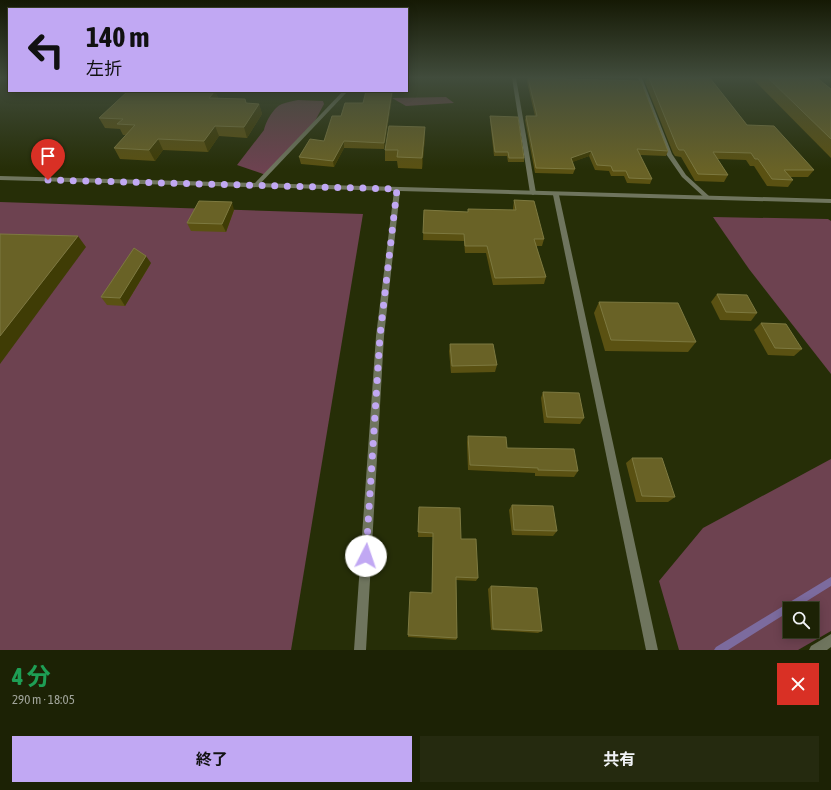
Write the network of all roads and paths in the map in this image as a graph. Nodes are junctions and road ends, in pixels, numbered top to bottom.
1 (329, 108) edge
2 (519, 108) edge
3 (652, 108) edge
4 (0, 178) edge
5 (255, 186) junction
6 (397, 189) junction
7 (533, 193) junction
8 (556, 195) junction
9 (708, 197) junction
10 (831, 201) edge
11 (831, 640) edge
12 (360, 650) edge
13 (652, 650) edge
14 (815, 650) edge

1 - 5 street
2 - 7 street
3 - 9 street
4 - 5 street
5 - 6 street
6 - 7 street
6 - 12 street
7 - 8 street
8 - 9 street
8 - 13 street
9 - 10 street
11 - 14 street

